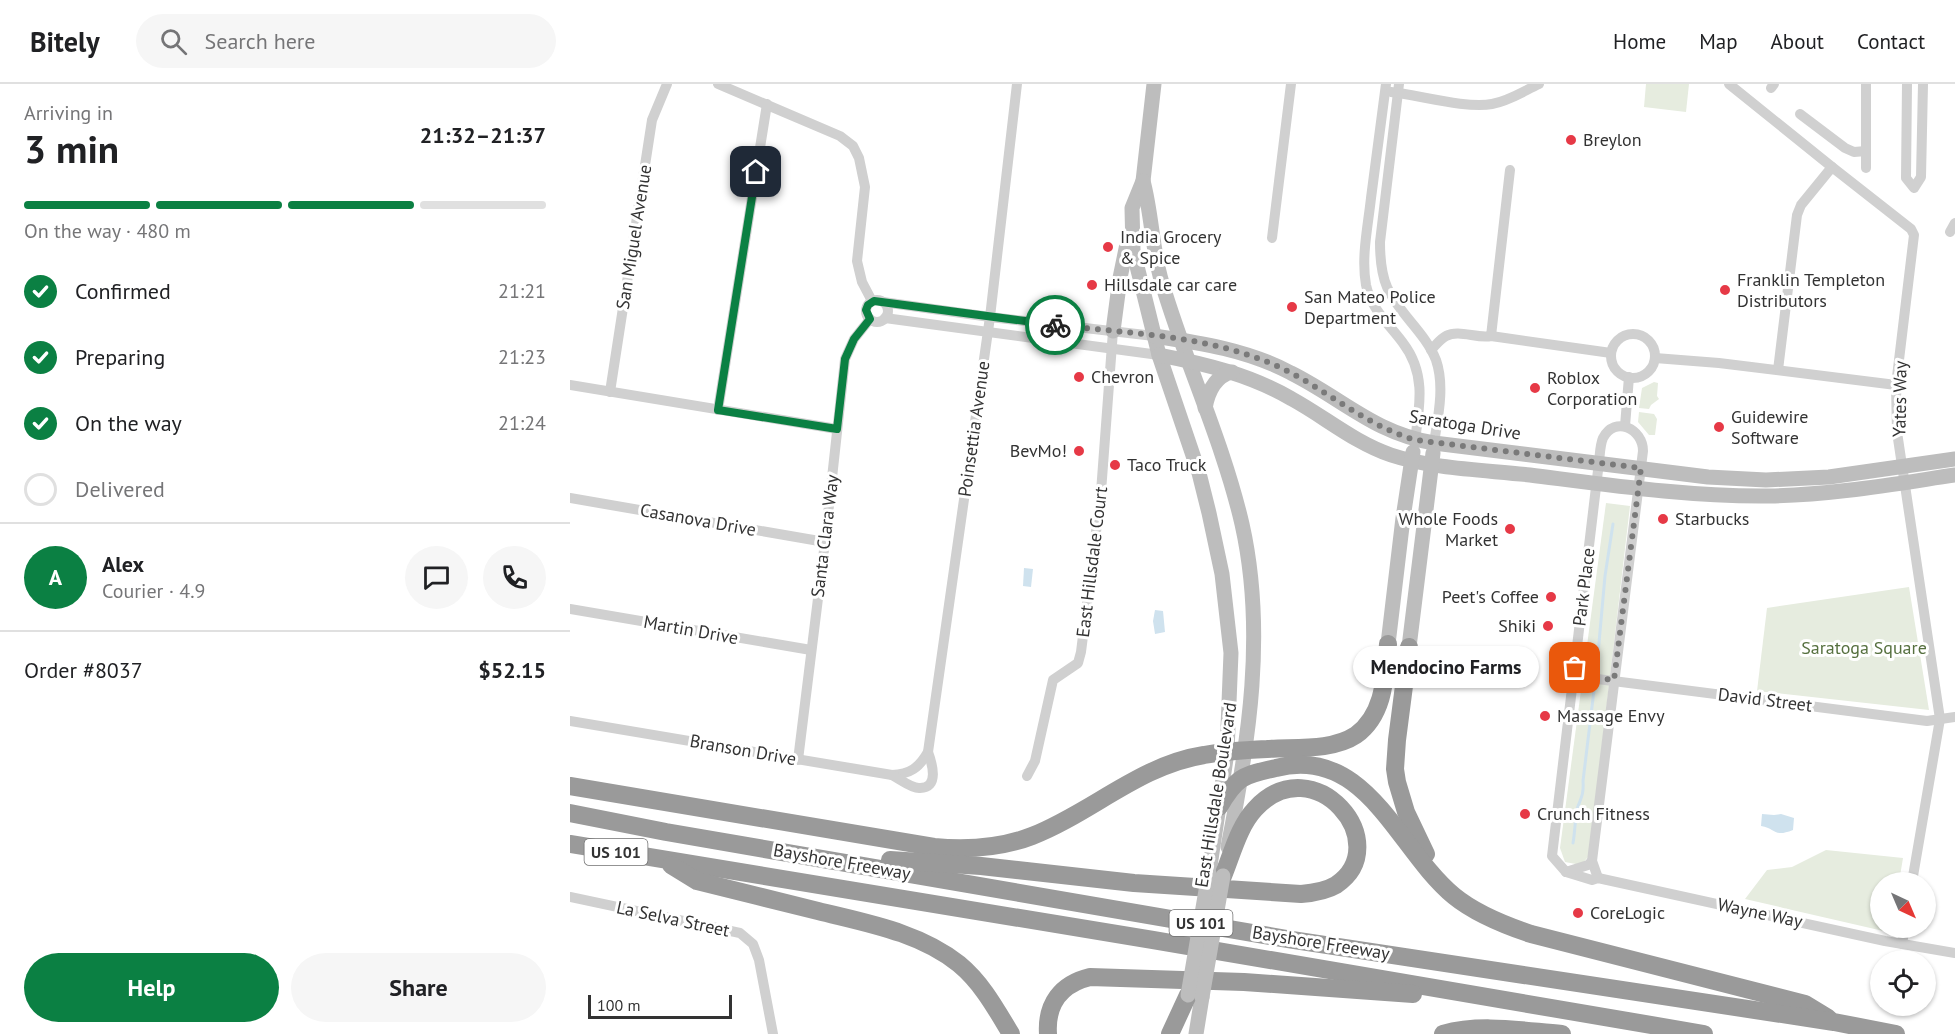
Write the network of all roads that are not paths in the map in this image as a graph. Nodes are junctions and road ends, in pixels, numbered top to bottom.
1 (667, 84) edge
2 (718, 84) edge
3 (1017, 84) edge
4 (1154, 84) edge
5 (1291, 84) edge
6 (1539, 84) edge
7 (1729, 84) edge
8 (1866, 84) edge
9 (1907, 84) edge
10 (1923, 84) edge
11 (1385, 88) edge
12 (1399, 89) edge
13 (767, 104) junction
14 (1800, 114) dead end
15 (1866, 151) junction
16 (1832, 167) junction
17 (1866, 168) dead end
18 (1510, 170) dead end
19 (1143, 181) junction
20 (1131, 227) junction
21 (1272, 238) dead end
22 (877, 302) junction
23 (990, 317) junction
24 (885, 318) junction
25 (870, 319) junction
26 (1113, 331) junction
27 (988, 332) junction
28 (1154, 336) junction
29 (1491, 336) junction
30 (1181, 340) junction
31 (1112, 349) junction
32 (1431, 350) junction
33 (1611, 353) junction
34 (1159, 355) junction
35 (1654, 358) junction
36 (1188, 360) junction
37 (1778, 370) junction
38 (1232, 372) junction
39 (1629, 378) junction
40 (1896, 385) junction
41 (570, 386) edge
42 (610, 392) junction
43 (1205, 408) junction
44 (718, 410) junction
45 (1624, 426) junction
46 (837, 429) junction
47 (1415, 440) junction
48 (1434, 443) junction
49 (1955, 459) edge
50 (1411, 460) junction
51 (1599, 462) junction
52 (1432, 463) junction
53 (1641, 468) junction
54 (1903, 475) junction
55 (1955, 475) edge
56 (1597, 483) junction
57 (1638, 488) junction
58 (570, 498) edge
59 (825, 542) junction
60 (570, 609) edge
61 (1388, 644) joint
62 (1409, 647) joint
63 (811, 650) junction
64 (1574, 676) junction
65 (1610, 680) junction
66 (1955, 717) edge
67 (1940, 719) junction
68 (570, 721) edge
69 (1246, 750) junction
70 (928, 752) junction
71 (1227, 752) junction
72 (798, 760) junction
73 (915, 770) joint
74 (892, 775) junction
75 (1027, 776) dead end
76 (1242, 777) junction
77 (570, 786) edge
78 (1219, 807) junction
79 (570, 813) edge
80 (570, 844) edge
81 (818, 858) junction
82 (662, 860) junction
83 (1592, 861) junction
84 (1566, 872) junction
85 (1914, 872) edge
86 (1216, 875) junction
87 (1598, 878) junction
88 (570, 897) edge
89 (1491, 918) junction
90 (1903, 938) edge
91 (1902, 944) junction
92 (1955, 953) edge
93 (1195, 996) junction
94 (1494, 998) junction
95 (1834, 1022) junction
96 (773, 1034) edge
97 (1011, 1034) edge
98 (1048, 1034) edge
99 (1170, 1034) edge
100 (1180, 1034) edge
101 (1196, 1034) edge
102 (1443, 1034) edge
103 (1562, 1034) edge
104 (1704, 1034) edge
105 (1896, 1034) edge

1 - 42 street, San Miguel Avenue
2 - 13 street
3 - 23 street, Poinsettia Avenue
4 - 19 main road, East Hillsdale Boulevard
5 - 21 street
6 - 12 street
7 - 16 street
8 - 15 street
9 - 10 street
11 - 12 street
11 - 47 street
12 - 32 street
13 - 22 street
13 - 44 street
14 - 15 street
15 - 17 street
16 - 37 street
16 - 40 street, Yates Way
18 - 29 street
19 - 20 main road, East Hillsdale Boulevard
19 - 30 main road, East Hillsdale Boulevard
20 - 26 main road
20 - 28 main road, East Hillsdale Boulevard
22 - 23 street, Saratoga Drive
22 - 24 street
22 - 25 street
23 - 26 street, Saratoga Drive
23 - 27 street, Poinsettia Avenue
24 - 25 street
24 - 27 street, Saratoga Drive
25 - 46 street, Santa Clara Way
26 - 28 street, Saratoga Drive
26 - 31 street, East Hillsdale Court
27 - 31 street, Saratoga Drive
27 - 70 street, Poinsettia Avenue
28 - 30 main road, Saratoga Drive
28 - 34 main road, East Hillsdale Boulevard
29 - 32 street
29 - 33 street
30 - 36 main road, East Hillsdale Boulevard
30 - 47 main road, Saratoga Drive
31 - 34 street, Saratoga Drive
31 - 75 street, East Hillsdale Court
32 - 48 street
33 - 35 street
33 - 39 street
34 - 36 main road, Saratoga Drive
34 - 71 main road, East Hillsdale Boulevard
35 - 37 street
35 - 39 street
36 - 38 main road, Saratoga Drive
36 - 43 main road, East Hillsdale Boulevard
37 - 40 street
38 - 43 main road
38 - 50 main road, Saratoga Drive
39 - 45 street
40 - 54 street, Yates Way
41 - 42 street
42 - 44 street
43 - 69 main road, East Hillsdale Boulevard
44 - 46 street
45 - 51 street, Park Place
45 - 53 street
46 - 59 street, Santa Clara Way
47 - 48 main road, Saratoga Drive
47 - 50 main road
48 - 51 main road, Saratoga Drive
48 - 52 main road
49 - 54 main road, Saratoga Drive
50 - 52 main road, Saratoga Drive
50 - 61 main road
51 - 53 main road, Saratoga Drive
51 - 56 street, Park Place
52 - 56 main road, Saratoga Drive
52 - 62 main road
53 - 54 main road, Saratoga Drive
53 - 57 street
54 - 55 main road, Saratoga Drive
54 - 57 main road, Saratoga Drive
54 - 67 street, Yates Way
56 - 57 main road, Saratoga Drive
56 - 64 street, Park Place
57 - 65 street
58 - 59 street, Casanova Drive
59 - 63 street, Santa Clara Way
60 - 63 street, Martin Drive
61 - 69 highway
62 - 89 highway
63 - 72 street, Santa Clara Way
64 - 65 street, David Street
64 - 84 street, Park Place
65 - 67 street, David Street
65 - 83 street
66 - 67 street, David Street
67 - 85 street, Yates Way
68 - 72 street, Branson Drive
69 - 71 highway
69 - 76 main road, East Hillsdale Boulevard
70 - 73 street, Poinsettia Avenue
70 - 74 street
71 - 77 highway
71 - 78 main road, East Hillsdale Boulevard
72 - 74 street, Branson Drive
73 - 74 street, Branson Drive
76 - 78 highway
76 - 86 main road, East Hillsdale Boulevard
76 - 89 highway
78 - 86 main road, East Hillsdale Boulevard
79 - 81 highway, Bayshore Freeway / US 101
80 - 82 highway, Bayshore Freeway / US 101
81 - 86 highway
81 - 95 highway, Bayshore Freeway / US 101
82 - 94 highway, Bayshore Freeway / US 101
82 - 97 highway
83 - 84 street
83 - 87 street
84 - 87 street, Wayne Way
86 - 93 main road, East Hillsdale Boulevard, bridge
87 - 91 street, Wayne Way
88 - 96 street, La Selva Street
89 - 95 highway
90 - 91 street
91 - 92 street, Wayne Way
93 - 99 highway
93 - 100 main road, East Hillsdale Boulevard
93 - 101 main road, East Hillsdale Boulevard
94 - 98 highway
94 - 104 highway, Bayshore Freeway / US 101
95 - 105 highway, Bayshore Freeway / US 101
102 - 103 highway

